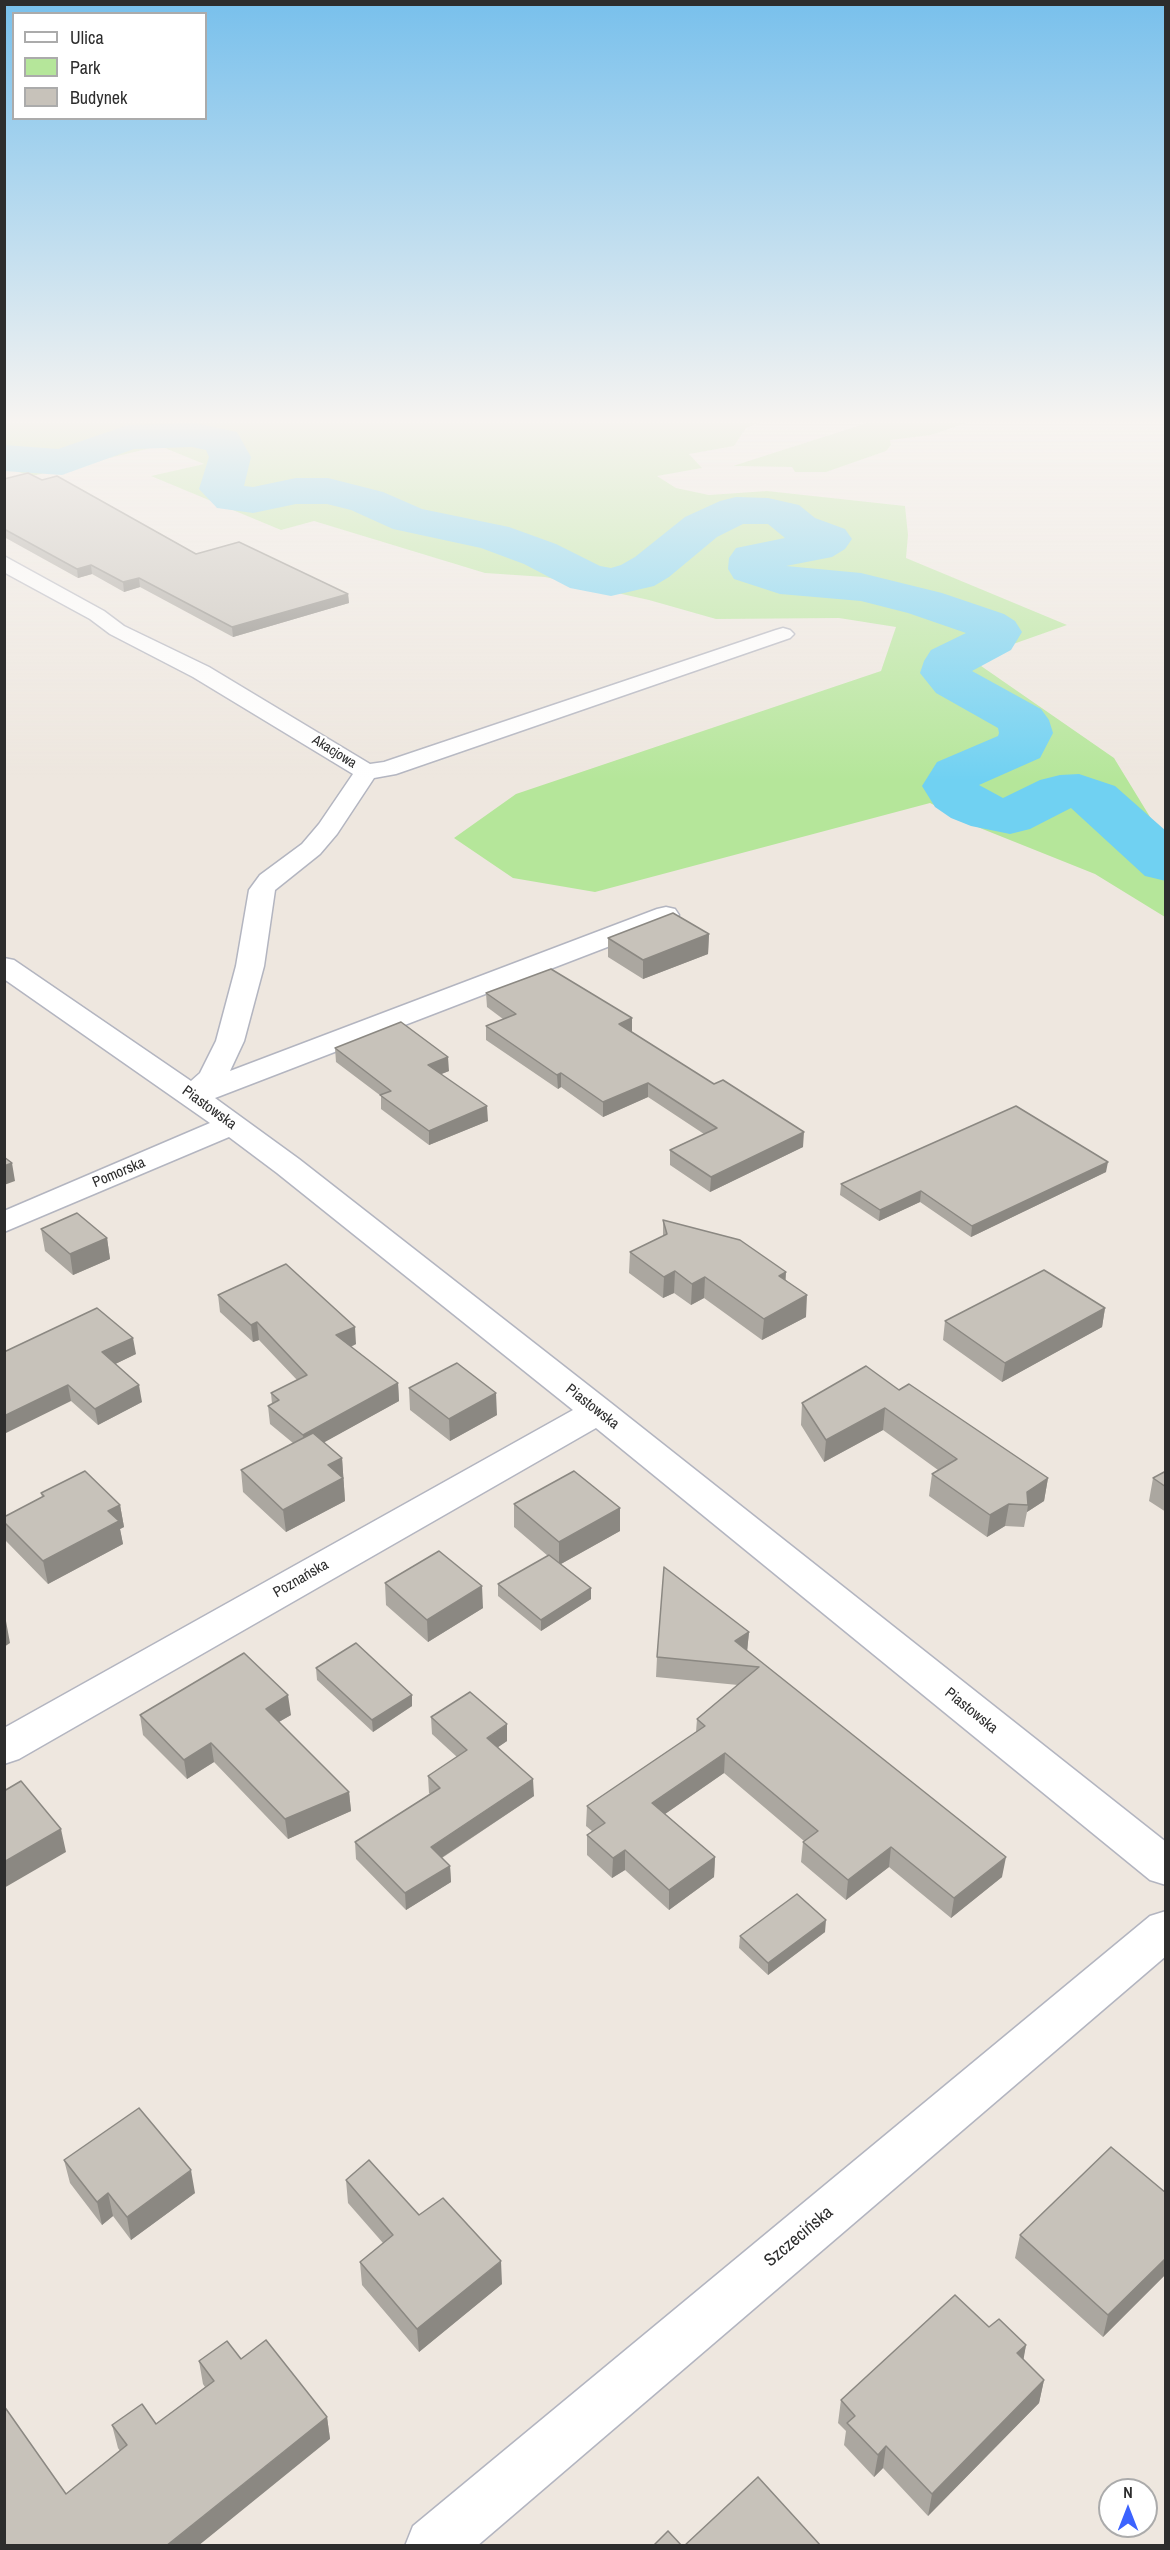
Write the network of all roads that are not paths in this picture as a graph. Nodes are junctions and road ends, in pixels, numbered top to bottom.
1 (5, 562) edge
2 (783, 634) dead end
3 (366, 772) junction
4 (666, 915) edge
5 (4, 966) edge
6 (193, 1096) junction
7 (233, 1124) junction
8 (4, 1222) edge
9 (598, 1411) junction
10 (4, 1748) edge
11 (1166, 1867) edge
12 (1166, 1929) edge
13 (433, 2546) edge

1 - 3 street, Akacjowa
2 - 3 street
3 - 6 street, Akacjowa
4 - 6 street
5 - 6 street, Piastowska
6 - 7 street, Piastowska
7 - 8 street, Pomorska
7 - 9 street, Piastowska
9 - 10 street, Poznańska
9 - 11 street, Piastowska
12 - 13 street, Szczecińska

